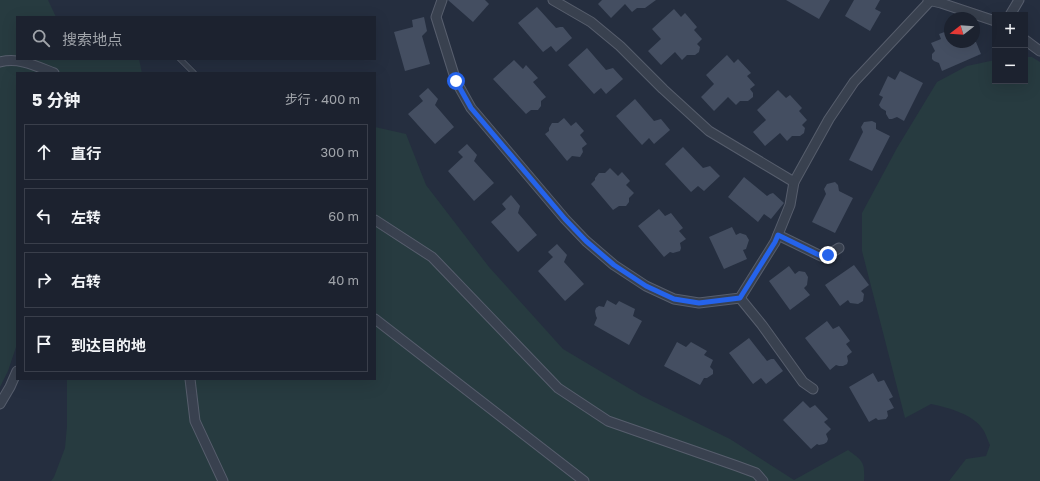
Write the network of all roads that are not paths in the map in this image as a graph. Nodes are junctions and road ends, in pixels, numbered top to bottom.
1 (442, 0) edge
2 (553, 0) edge
3 (929, 0) edge
4 (1019, 0) edge
5 (1012, 12) edge
6 (992, 21) edge
7 (1028, 42) edge
8 (1040, 51) edge
9 (181, 60) edge
10 (0, 62) edge
11 (52, 72) edge
12 (193, 72) edge
13 (794, 182) junction
14 (376, 221) edge
15 (778, 235) junction
16 (839, 248) dead end
17 (740, 298) junction
18 (376, 320) edge
19 (16, 373) edge
20 (190, 380) edge
21 (813, 389) dead end
22 (0, 404) edge
23 (223, 481) edge
24 (584, 481) edge
25 (763, 481) edge

1 - 17 street
2 - 13 street
3 - 6 street
3 - 13 street
4 - 5 street
7 - 8 street
9 - 12 lane
10 - 11 street
13 - 15 street
14 - 25 street
15 - 16 street
15 - 17 street
17 - 21 street
18 - 24 street
19 - 22 street
20 - 23 street

